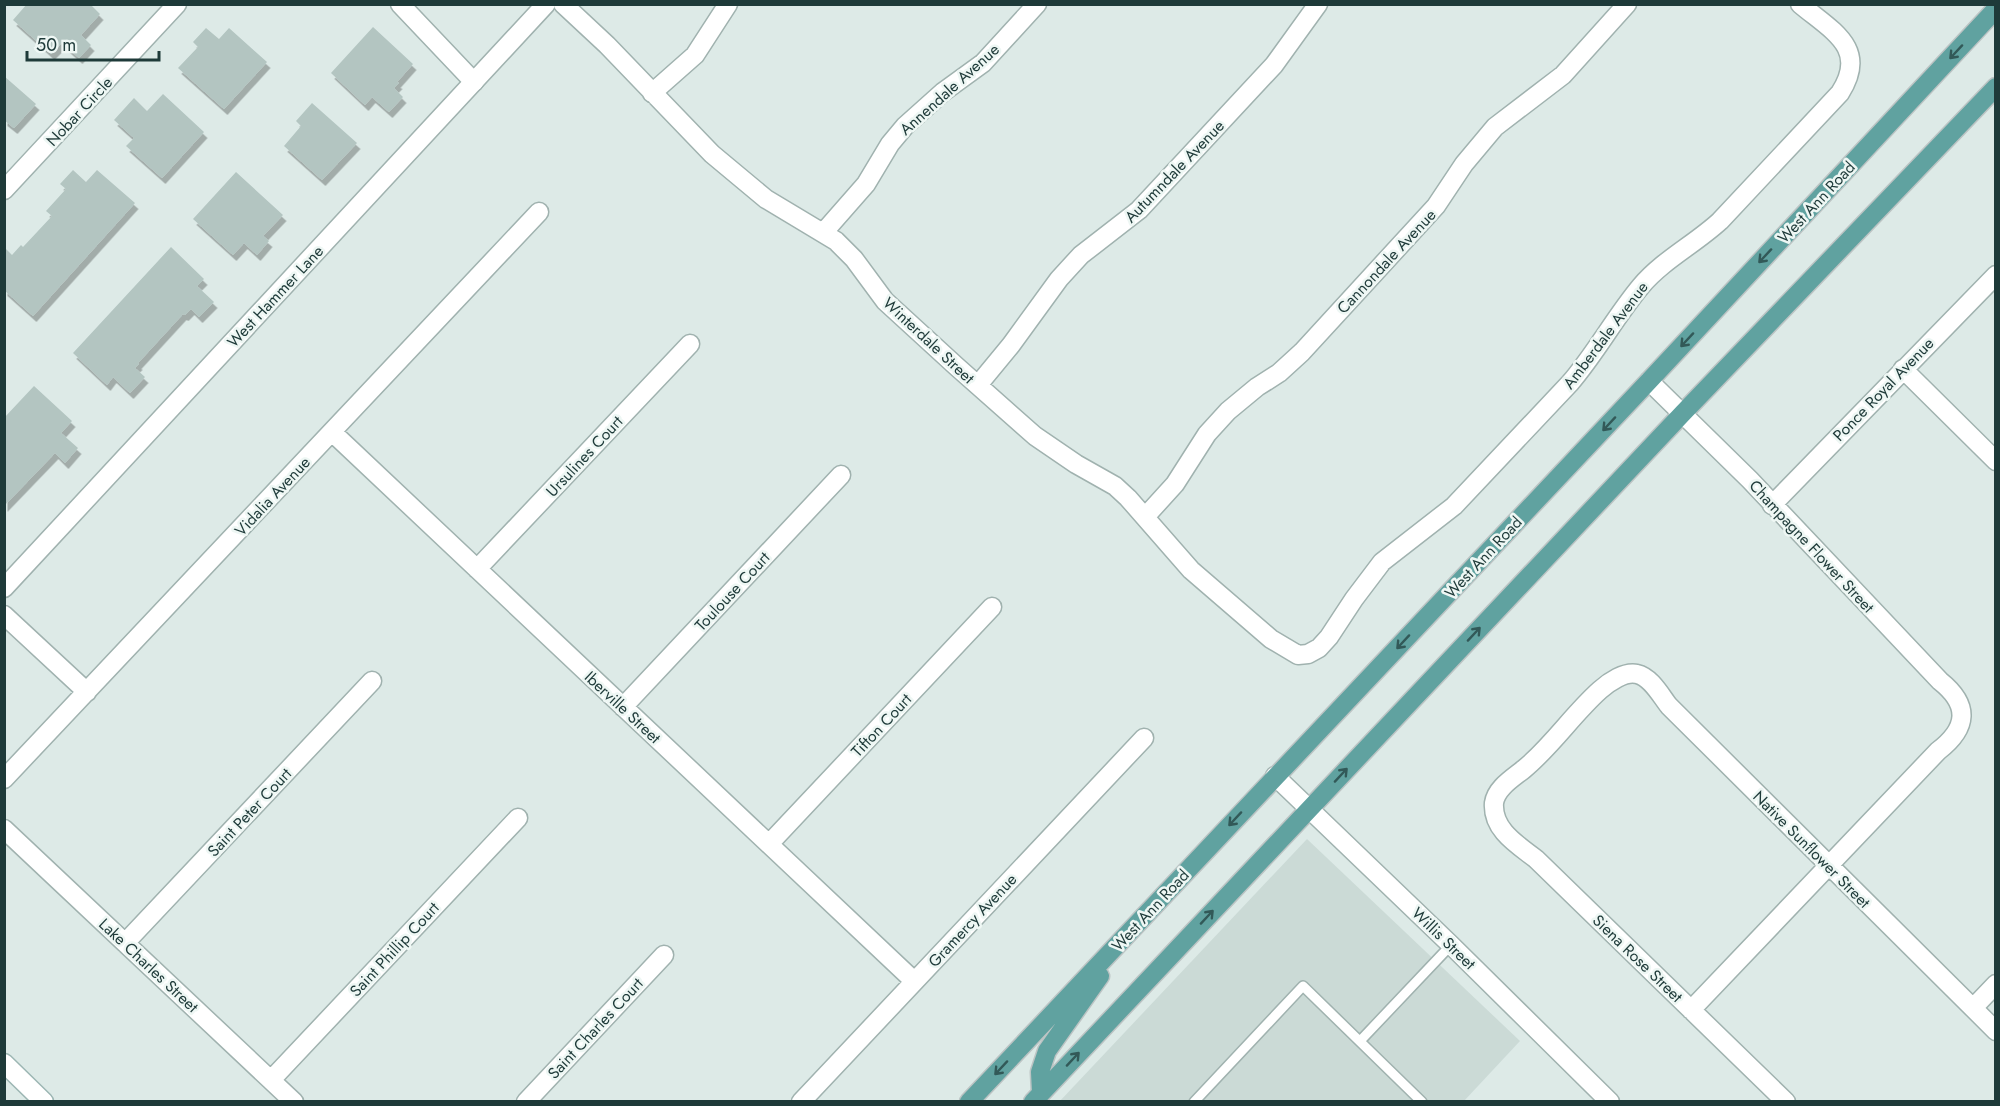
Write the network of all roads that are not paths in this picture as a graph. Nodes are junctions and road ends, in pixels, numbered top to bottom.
1 (177, 4) edge
2 (400, 4) edge
3 (546, 4) edge
4 (563, 4) edge
5 (728, 4) edge
6 (1036, 4) edge
7 (1317, 4) edge
8 (1627, 4) edge
9 (1800, 4) edge
10 (1995, 9) edge
11 (474, 82) junction
12 (1995, 87) edge
13 (652, 93) junction
14 (4, 190) edge
15 (539, 212) dead end
16 (823, 233) junction
17 (1995, 275) edge
18 (690, 344) dead end
19 (1903, 369) junction
20 (1649, 381) junction
21 (978, 385) junction
22 (1683, 413) junction
23 (332, 432) junction
24 (1995, 461) edge
25 (842, 475) dead end
26 (1772, 505) junction
27 (1145, 517) junction
28 (477, 569) junction
29 (4, 588) edge
30 (993, 607) dead end
31 (4, 615) edge
32 (1308, 654) joint
33 (372, 681) dead end
34 (87, 692) junction
35 (623, 707) junction
36 (1144, 738) dead end
37 (1275, 776) junction
38 (4, 779) edge
39 (1309, 809) junction
40 (1496, 813) joint
41 (518, 818) dead end
42 (4, 829) edge
43 (769, 844) junction
44 (1828, 866) junction
45 (1142, 918) junction
46 (125, 943) junction
47 (1451, 945) junction
48 (664, 955) dead end
49 (914, 981) junction
50 (1995, 984) edge
51 (1972, 1008) junction
52 (1691, 1010) junction
53 (1995, 1031) edge
54 (1360, 1041) junction
55 (4, 1063) edge
56 (271, 1080) junction
57 (1042, 1098) edge
58 (1780, 1100) edge
59 (44, 1101) edge
60 (294, 1101) edge
61 (526, 1101) edge
62 (801, 1101) edge
63 (969, 1101) edge
64 (1194, 1101) edge
65 (1422, 1101) edge
66 (1610, 1101) edge

1 - 14 street, Nobar Circle
2 - 11 street
3 - 11 street, West Hammer Lane
4 - 13 street, Winterdale Street
5 - 13 street
6 - 16 street, Annendale Avenue
7 - 21 street, Autumndale Avenue
8 - 27 street, Cannondale Avenue
9 - 32 street, Amberdale Avenue
10 -> 20 main road, West Ann Road
11 - 29 street, West Hammer Lane
12 - 22 main road
13 - 16 street, Winterdale Street
15 - 23 street, Vidalia Avenue
16 - 21 street, Winterdale Street
17 - 19 street, Ponce Royal Avenue
18 - 28 street, Ursulines Court
19 - 24 street
19 - 26 street, Ponce Royal Avenue
20 - 22 street, Champagne Flower Street
20 -> 37 main road, West Ann Road
21 - 27 street, Winterdale Street
22 - 26 street, Champagne Flower Street
39 -> 22 main road
23 - 28 street, Iberville Street
23 - 34 street, Vidalia Avenue
25 - 35 street, Toulouse Court
26 - 44 street, Champagne Flower Street
27 - 32 street, Winterdale Street
28 - 35 street, Iberville Street
30 - 43 street, Tifton Court
31 - 34 street
33 - 46 street, Saint Peter Court
34 - 38 street, Vidalia Avenue
35 - 43 street, Iberville Street
36 - 49 street, Gramercy Avenue
37 - 39 street, Willis Street
37 -> 45 main road, West Ann Road
39 - 47 street, Willis Street
57 -> 39 main road
40 - 44 street, Native Sunflower Street
40 - 52 street, Siena Rose Street
41 - 56 street, Saint Phillip Court
42 - 46 street, Lake Charles Street
43 - 49 street, Iberville Street
44 - 51 street, Native Sunflower Street
44 - 52 street
45 - 57 main road
45 -> 63 main road, West Ann Road
46 - 56 street, Lake Charles Street
47 - 54 lane
47 - 66 street, Willis Street
48 - 61 street, Saint Charles Court
49 - 62 street, Gramercy Avenue
50 - 51 street
51 - 53 street, Native Sunflower Street
52 - 58 street, Siena Rose Street
54 - 64 lane
54 - 65 lane
55 - 59 street
56 - 60 street, Lake Charles Street

